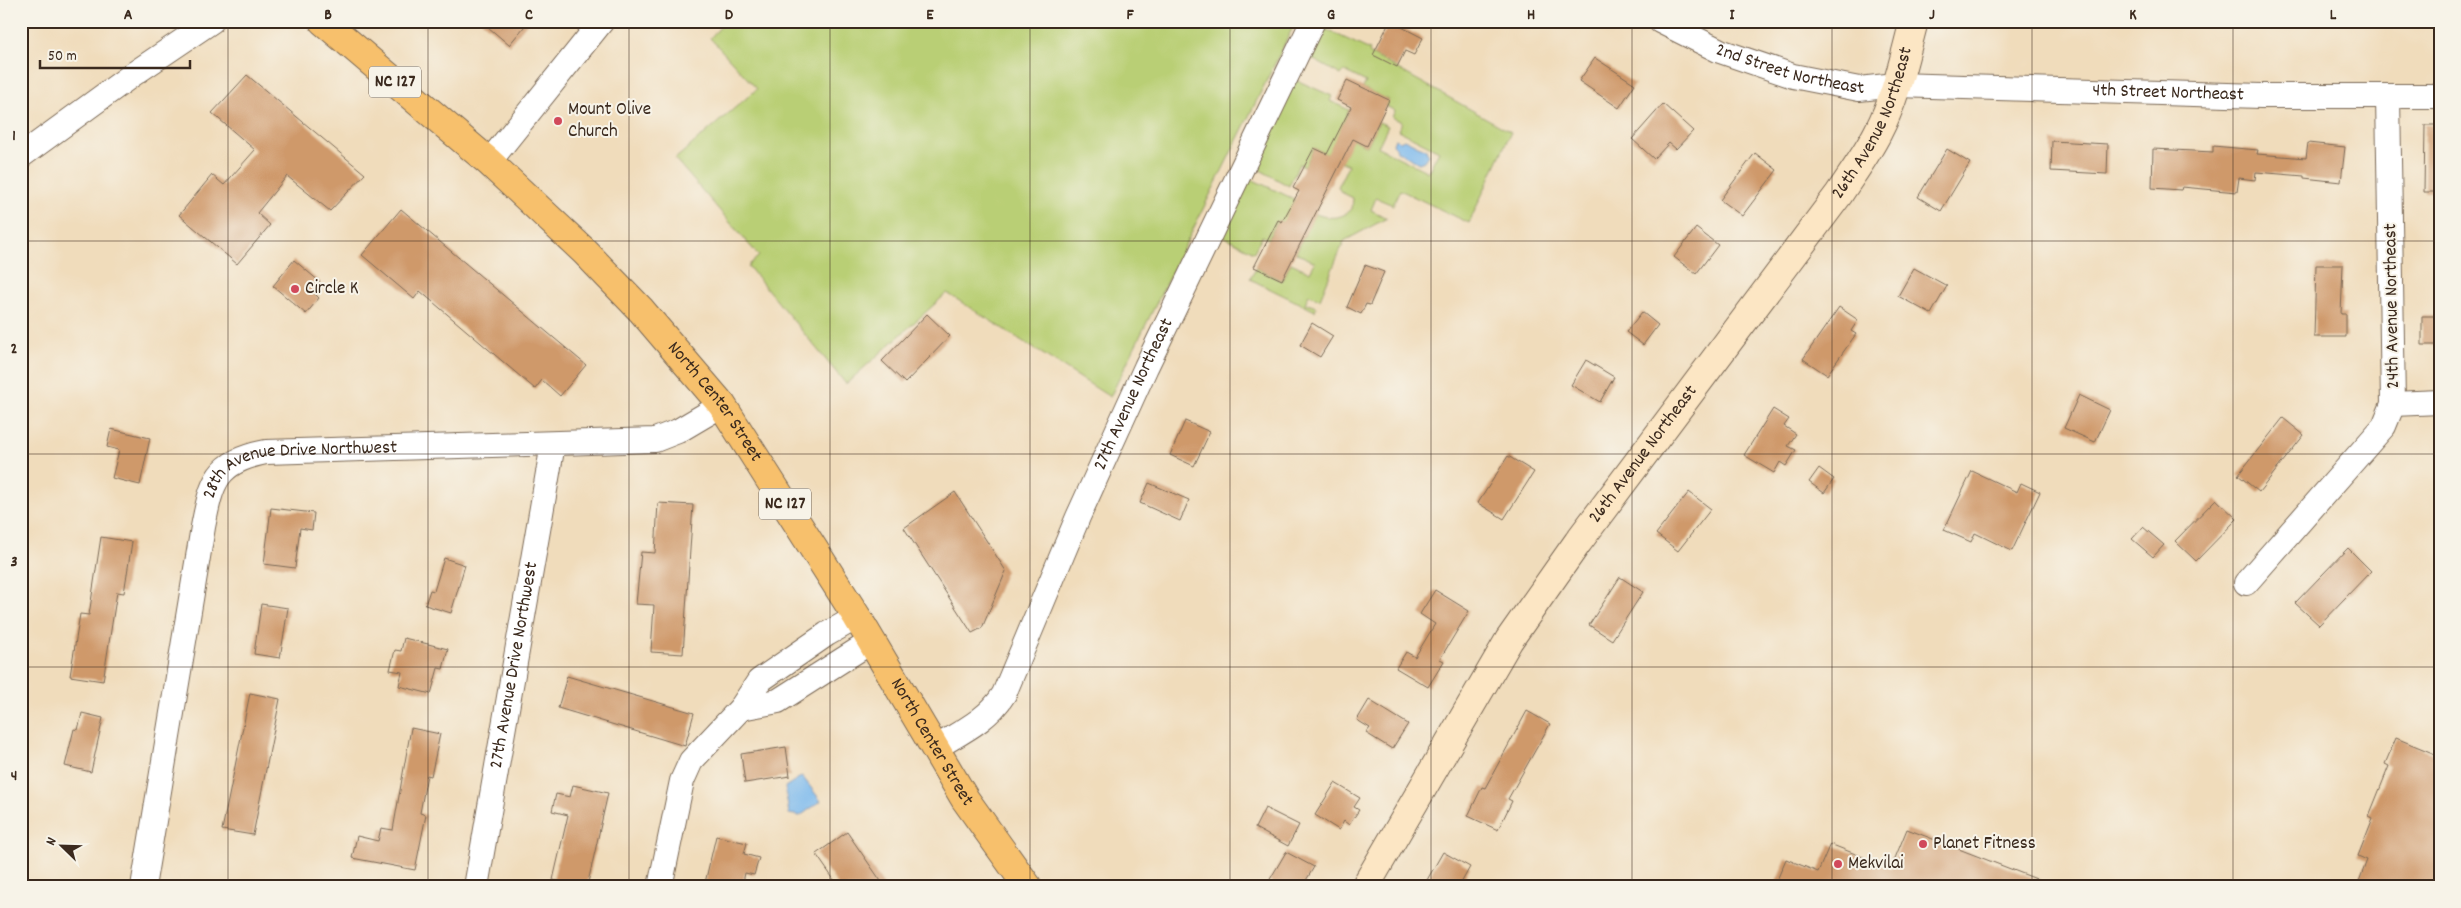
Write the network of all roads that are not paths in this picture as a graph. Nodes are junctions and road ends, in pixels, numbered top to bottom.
1 (212, 21) edge
2 (323, 21) edge
3 (602, 21) edge
4 (1313, 21) edge
5 (1660, 21) edge
6 (1914, 21) edge
7 (1896, 85) junction
8 (2388, 96) junction
9 (2440, 96) edge
10 (21, 156) edge
11 (489, 162) junction
12 (2440, 402) edge
13 (2393, 404) junction
14 (722, 405) junction
15 (553, 444) junction
16 (2246, 583) dead end
17 (857, 617) junction
18 (872, 641) junction
19 (759, 681) junction
20 (778, 701) junction
21 (741, 708) junction
22 (935, 748) junction
23 (144, 887) edge
24 (476, 887) edge
25 (660, 887) edge
26 (1028, 887) edge
27 (1365, 887) edge

1 - 10 street
2 - 11 main road, North Center Street / NC 127
3 - 11 street
4 - 22 street, 27th Avenue Northeast
5 - 7 street, 2nd Street Northeast
6 - 7 street, 26th Avenue Northeast
7 - 8 street, 4th Street Northeast
7 - 27 street, 26th Avenue Northeast
8 - 9 street, 4th Street Northeast
8 - 13 street, 24th Avenue Northeast
11 - 14 main road, North Center Street / NC 127
12 - 13 street
13 - 16 street, 24th Avenue Northeast
14 - 15 street, 28th Avenue Drive Northwest
14 - 17 main road, North Center Street / NC 127
15 - 23 street, 28th Avenue Drive Northwest
15 - 24 street, 27th Avenue Drive Northwest
17 - 18 main road, North Center Street / NC 127
17 - 19 street
18 - 20 street
18 - 22 main road, North Center Street / NC 127
19 - 20 street
19 - 21 street
20 - 21 street
21 - 25 street
22 - 26 main road, North Center Street / NC 127

